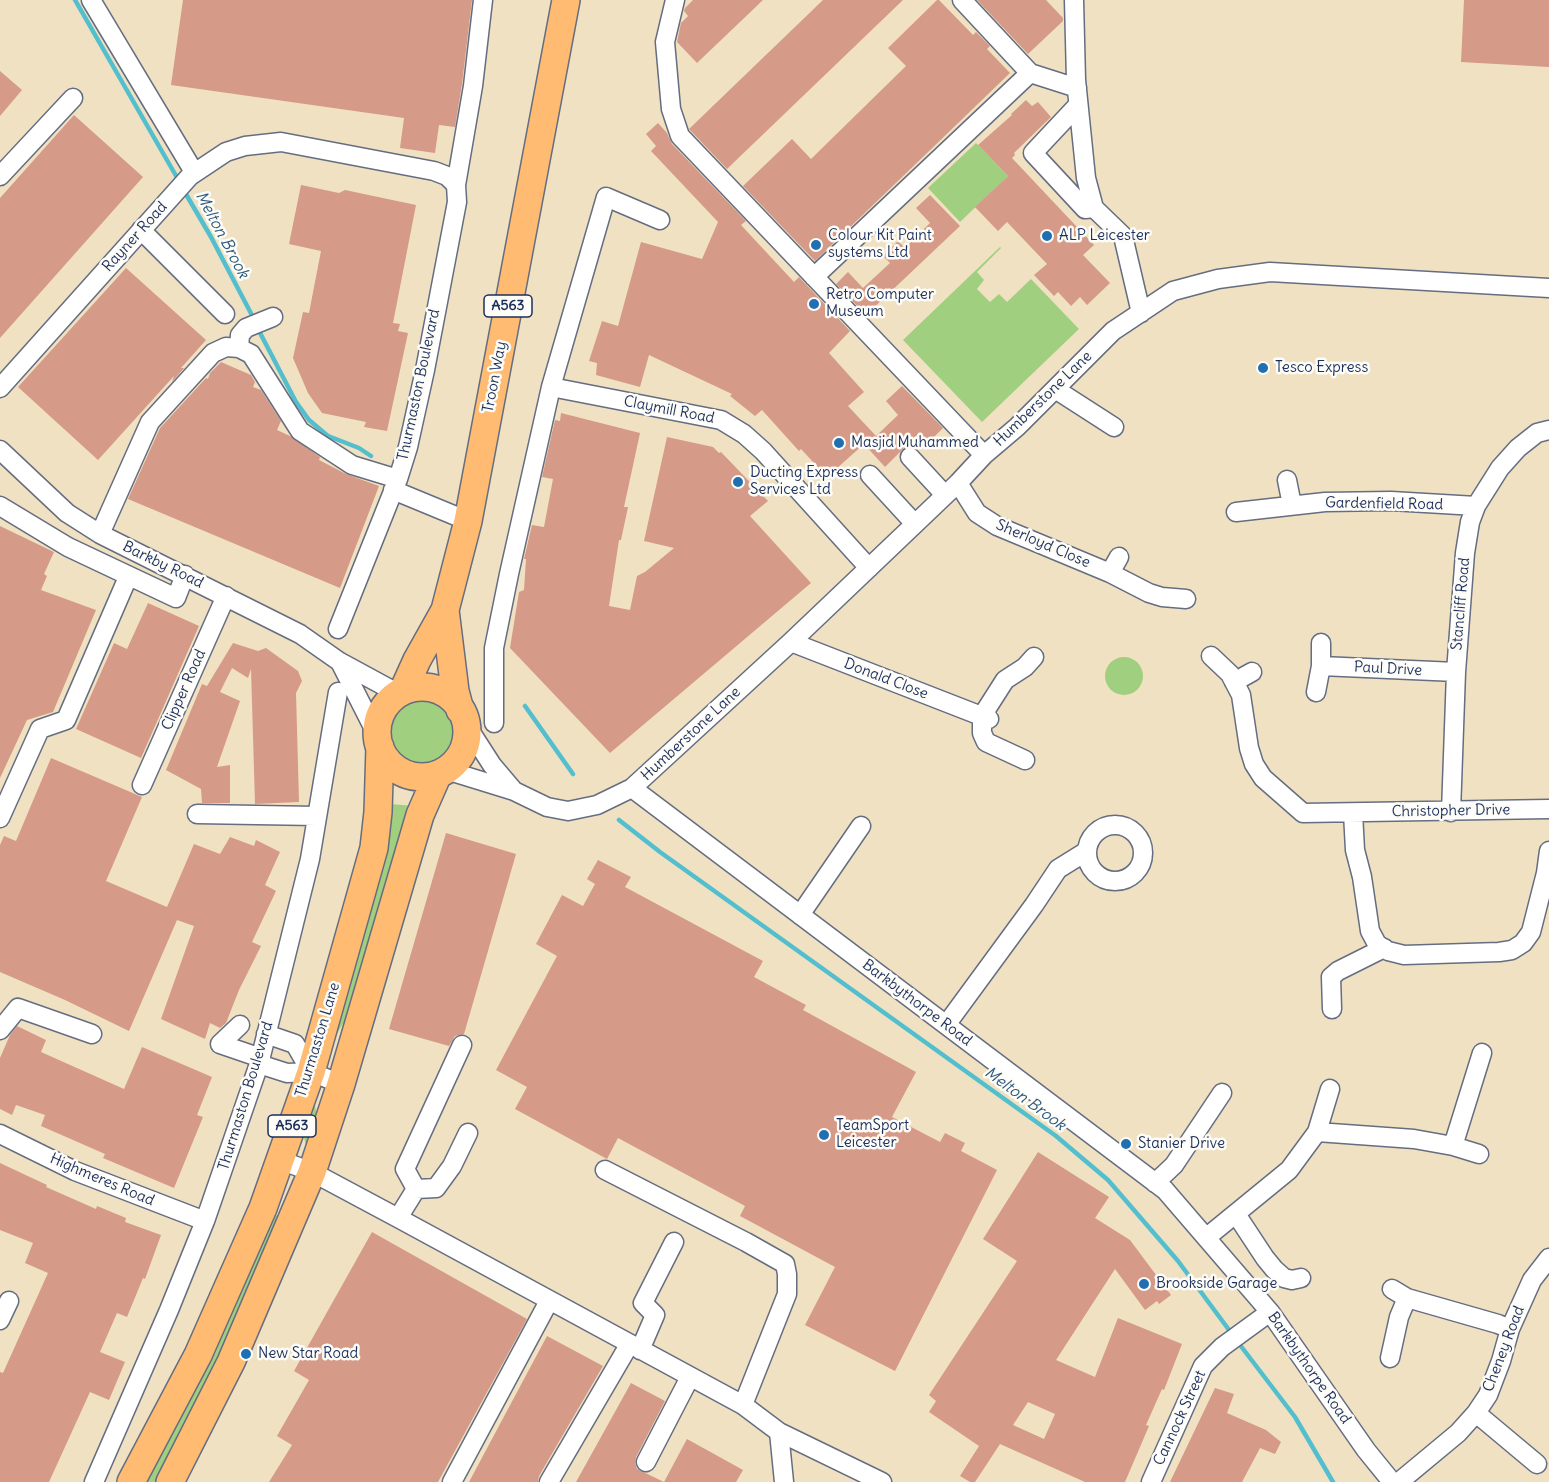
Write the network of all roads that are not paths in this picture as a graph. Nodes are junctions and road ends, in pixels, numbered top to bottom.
1 (91, 0) edge
2 (483, 0) edge
3 (566, 0) edge
4 (675, 0) edge
5 (962, 0) edge
6 (1074, 0) edge
7 (1030, 73) junction
8 (1078, 96) junction
9 (73, 98) dead end
10 (192, 174) junction
11 (0, 176) edge
12 (456, 194) junction
13 (1094, 208) junction
14 (660, 220) dead end
15 (141, 230) junction
16 (814, 277) junction
17 (1549, 288) edge
18 (1141, 313) junction
19 (225, 314) dead end
20 (273, 317) dead end
21 (239, 348) junction
22 (551, 387) junction
23 (0, 388) edge
24 (1055, 389) junction
25 (1114, 427) dead end
26 (1549, 430) edge
27 (0, 450) edge
28 (984, 456) junction
29 (910, 457) dead end
30 (870, 474) dead end
31 (1287, 480) dead end
32 (396, 484) junction
33 (951, 489) junction
34 (1292, 505) junction
35 (0, 506) edge
36 (1476, 506) junction
37 (1236, 512) dead end
38 (468, 521) junction
39 (915, 524) junction
40 (100, 534) junction
41 (1119, 557) dead end
42 (869, 568) junction
43 (185, 575) junction
44 (128, 577) junction
45 (1118, 577) junction
46 (226, 596) junction
47 (1186, 599) dead end
48 (445, 610) junction
49 (339, 629) dead end
50 (791, 642) junction
51 (1321, 643) dead end
52 (1211, 656) dead end
53 (1034, 657) dead end
54 (340, 662) junction
55 (1321, 666) junction
56 (1252, 672) dead end
57 (1456, 672) junction
58 (1234, 682) junction
59 (338, 692) dead end
60 (1316, 692) dead end
61 (401, 693) junction
62 (463, 716) junction
63 (985, 717) junction
64 (494, 723) dead end
65 (378, 741) junction
66 (1025, 760) dead end
67 (442, 772) junction
68 (142, 785) dead end
69 (632, 788) junction
70 (514, 791) junction
71 (1549, 809) edge
72 (1451, 812) junction
73 (1353, 813) junction
74 (197, 814) dead end
75 (316, 816) junction
76 (0, 818) edge
77 (861, 826) dead end
78 (1087, 850) dead end
79 (1549, 851) edge
80 (800, 915) junction
81 (1384, 948) junction
82 (1332, 1008) dead end
83 (240, 1025) dead end
84 (946, 1025) junction
85 (0, 1030) edge
86 (92, 1034) dead end
87 (266, 1034) junction
88 (462, 1045) dead end
89 (1482, 1053) dead end
90 (260, 1061) junction
91 (311, 1072) junction
92 (341, 1084) junction
93 (1329, 1089) dead end
94 (1222, 1093) dead end
95 (1317, 1132) junction
96 (468, 1133) dead end
97 (0, 1134) edge
98 (1453, 1146) junction
99 (1479, 1154) dead end
100 (280, 1160) junction
101 (605, 1170) dead end
102 (312, 1172) junction
103 (1155, 1183) junction
104 (416, 1189) junction
105 (1236, 1214) junction
106 (398, 1218) junction
107 (205, 1221) junction
108 (1207, 1237) junction
109 (674, 1242) dead end
110 (1549, 1258) edge
111 (1301, 1278) dead end
112 (9, 1301) dead end
113 (549, 1301) junction
114 (1270, 1311) junction
115 (0, 1320) edge
116 (1510, 1329) junction
117 (634, 1347) junction
118 (1390, 1358) dead end
119 (690, 1377) junction
120 (743, 1405) junction
121 (1476, 1413) junction
122 (779, 1432) junction
123 (646, 1462) dead end
124 (1537, 1464) dead end
125 (94, 1482) edge
126 (131, 1482) edge
127 (170, 1482) edge
128 (452, 1482) edge
129 (549, 1482) edge
130 (784, 1482) edge
131 (882, 1482) edge
132 (1151, 1482) edge
133 (1392, 1482) edge
134 (1399, 1482) edge

1 - 10 street
2 - 12 street, Thurmaston Boulevard
3 - 38 highway, Troon Way / A563
4 - 16 street
5 - 7 street
6 - 8 street
7 - 8 street
7 - 16 street
8 - 13 street
8 - 13 street
9 - 11 street
10 - 12 street, Rayner Road
10 - 15 street, Rayner Road
12 - 32 street, Thurmaston Boulevard
13 - 18 street
14 - 22 street
15 - 19 street
15 - 23 street, Rayner Road
16 - 28 street
17 - 18 street, Humberstone Lane
18 - 24 street, Humberstone Lane
20 - 21 street
21 - 32 street
21 - 40 street
22 - 42 street, Claymill Road
22 - 64 street
24 - 25 street
24 - 28 street, Humberstone Lane
26 - 36 street, Stancliff Road
27 - 40 street, Barkby Road
28 - 33 street, Humberstone Lane
29 - 33 street, Sherloyd Close
30 - 39 street
31 - 34 street
32 - 38 street
32 - 49 street, Thurmaston Boulevard
33 - 39 street, Humberstone Lane
33 - 45 street, Sherloyd Close
34 - 36 street, Gardenfield Road
34 - 37 street, Gardenfield Road
35 - 44 street
36 - 57 street, Stancliff Road
38 - 48 highway, Troon Way / A563
39 - 42 street, Humberstone Lane
40 - 43 street, Barkby Road
41 - 45 street
42 - 50 street, Humberstone Lane
43 - 44 street
43 - 46 street, Barkby Road
44 - 76 street
45 - 47 street, Sherloyd Close
46 - 54 street, Barkby Road
46 - 68 street, Clipper Road
48 - 61 highway, Troon Way / A563
48 - 62 highway, Troon Way / A563
50 - 63 street, Donald Close
50 - 69 street, Humberstone Lane
51 - 55 street
52 - 58 street, Christopher Drive
53 - 63 street
54 - 61 street, Barkby Road
54 - 65 street, Barkby Road
55 - 57 street, Paul Drive
55 - 60 street
56 - 58 street
57 - 72 street, Stancliff Road
58 - 73 street, Christopher Drive
59 - 75 street, Thurmaston Boulevard
61 - 62 highway
61 - 65 highway
62 - 67 highway
62 - 70 street, Humberstone Lane
63 - 66 street
65 - 67 highway
65 - 91 highway, Thurmaston Lane / A563
67 - 70 street, Humberstone Lane
67 - 92 highway, A563
69 - 70 street, Humberstone Lane
69 - 80 street, Barkbythorpe Road
71 - 72 street, Christopher Drive
72 - 73 street, Christopher Drive
73 - 81 street
74 - 75 street
75 - 87 street, Thurmaston Boulevard
77 - 80 street
78 - 84 street
79 - 81 street
80 - 84 street, Barkbythorpe Road
81 - 82 street
83 - 90 street
84 - 103 street, Barkbythorpe Road
85 - 86 street
87 - 90 street, Thurmaston Boulevard
87 - 91 street
88 - 104 street
89 - 98 street
90 - 91 street
90 - 107 street, Thurmaston Boulevard
91 - 92 street
91 - 100 highway, Thurmaston Lane / A563
92 - 102 highway, A563
93 - 95 street
94 - 103 street
95 - 98 street
95 - 105 street
96 - 104 street
97 - 107 street, Highmeres Road
98 - 99 street
100 - 102 street
100 - 126 highway, Thurmaston Lane / A563
101 - 120 street
102 - 106 street
102 - 127 highway, A563
103 - 108 street, Barkbythorpe Road
104 - 106 street
105 - 108 street
105 - 111 street
106 - 113 street
107 - 125 street, Thurmaston Boulevard
108 - 114 street, Barkbythorpe Road
109 - 117 street
110 - 116 street, Cheney Road
112 - 115 street
113 - 117 street
113 - 128 street
114 - 132 street, Cannock Street
114 - 133 street, Barkbythorpe Road
116 - 118 street
116 - 121 street, Cheney Road
117 - 119 street
117 - 129 street
119 - 120 street
119 - 123 street
120 - 122 street
121 - 124 street
121 - 134 street, Cheney Road
122 - 130 street
122 - 131 street

